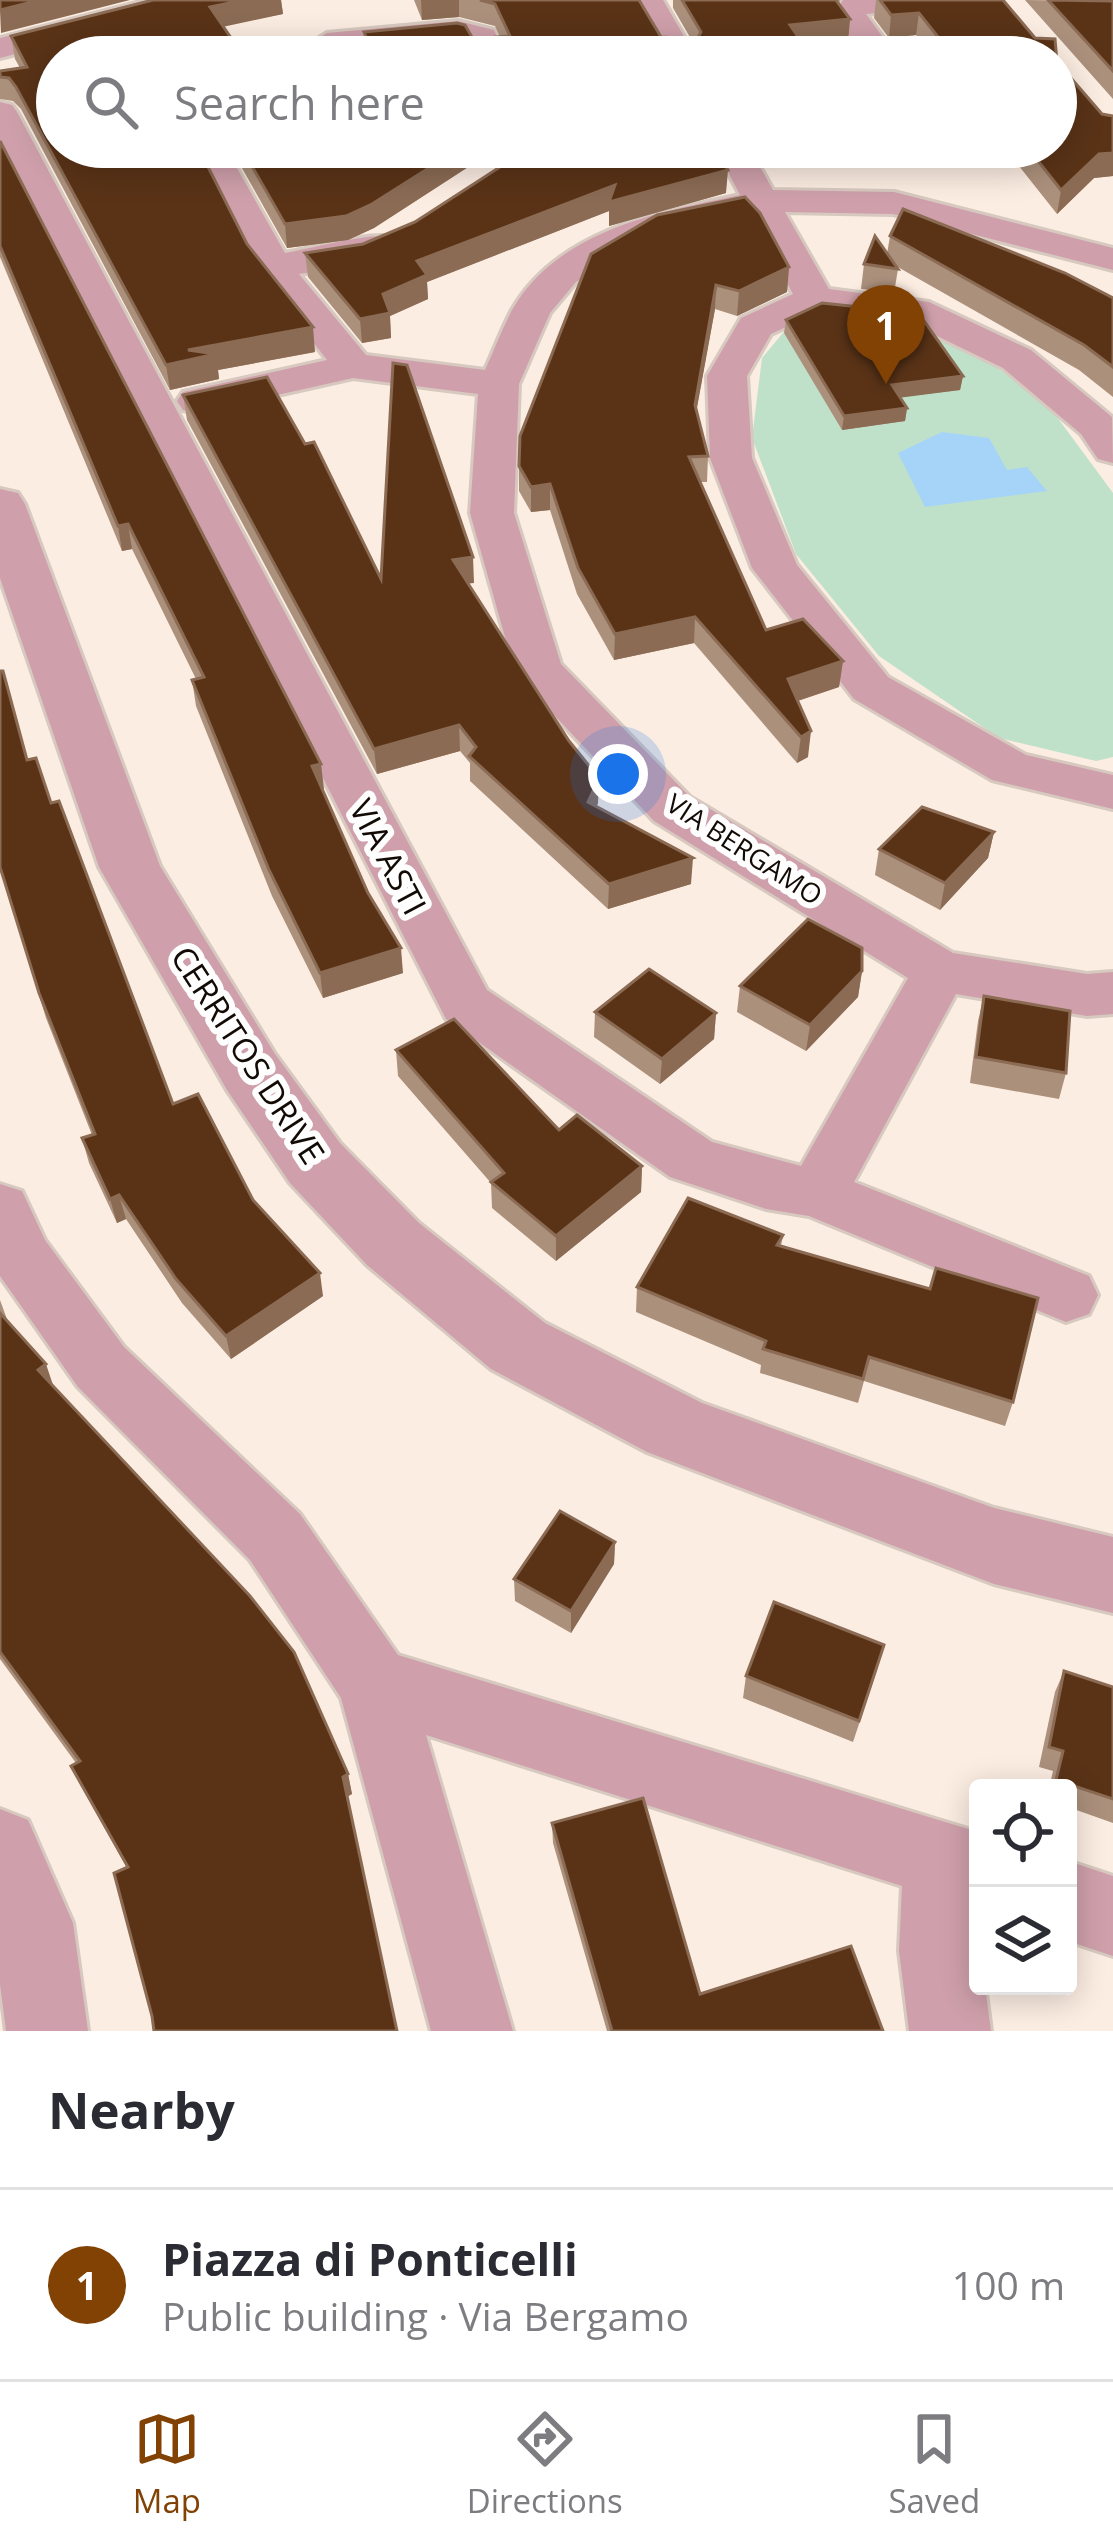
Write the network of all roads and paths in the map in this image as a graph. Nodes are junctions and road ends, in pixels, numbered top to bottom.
1 (185, 0) edge
2 (647, 0) edge
3 (922, 0) edge
4 (128, 13) junction
5 (44, 36) edge
6 (141, 36) edge
7 (399, 36) edge
8 (477, 36) edge
9 (668, 36) edge
10 (866, 36) edge
11 (36, 38) edge
12 (0, 48) edge
13 (0, 112) edge
14 (219, 168) edge
15 (744, 168) edge
16 (764, 201) junction
17 (407, 228) edge
18 (1113, 260) edge
19 (273, 266) junction
20 (815, 299) junction
21 (352, 366) junction
22 (499, 384) junction
23 (153, 411) junction
24 (1113, 451) edge
25 (0, 504) edge
26 (1113, 792) edge
27 (940, 970) junction
28 (1113, 993) edge
29 (817, 1192) junction
30 (0, 1209) edge
31 (1066, 1295) dead end
32 (1113, 1575) edge
33 (374, 1684) junction
34 (0, 1848) edge
35 (961, 1865) edge
36 (1077, 1904) edge
37 (1113, 1916) edge
38 (47, 2031) edge
39 (472, 2031) edge
40 (950, 2031) edge

1 - 4 street
2 - 9 street
3 - 10 street
4 - 5 street
4 - 6 street
7 - 8 street
11 - 12 street
13 - 23 street, VIA ASTI
14 - 19 street
15 - 16 street
16 - 18 street, VIA BERGAMO
16 - 20 street
16 - 22 street, VIA BERGAMO
17 - 19 street
19 - 21 street
20 - 24 street
20 - 26 street
21 - 22 street
21 - 23 street
22 - 27 street, VIA BERGAMO
23 - 29 street, VIA ASTI
25 - 32 street, CERRITOS DRIVE
27 - 28 street, VIA BERGAMO
27 - 29 street
29 - 31 street, VIA ASTI
30 - 33 street
33 - 35 street
33 - 39 street
34 - 38 street
35 - 40 street
36 - 37 street

